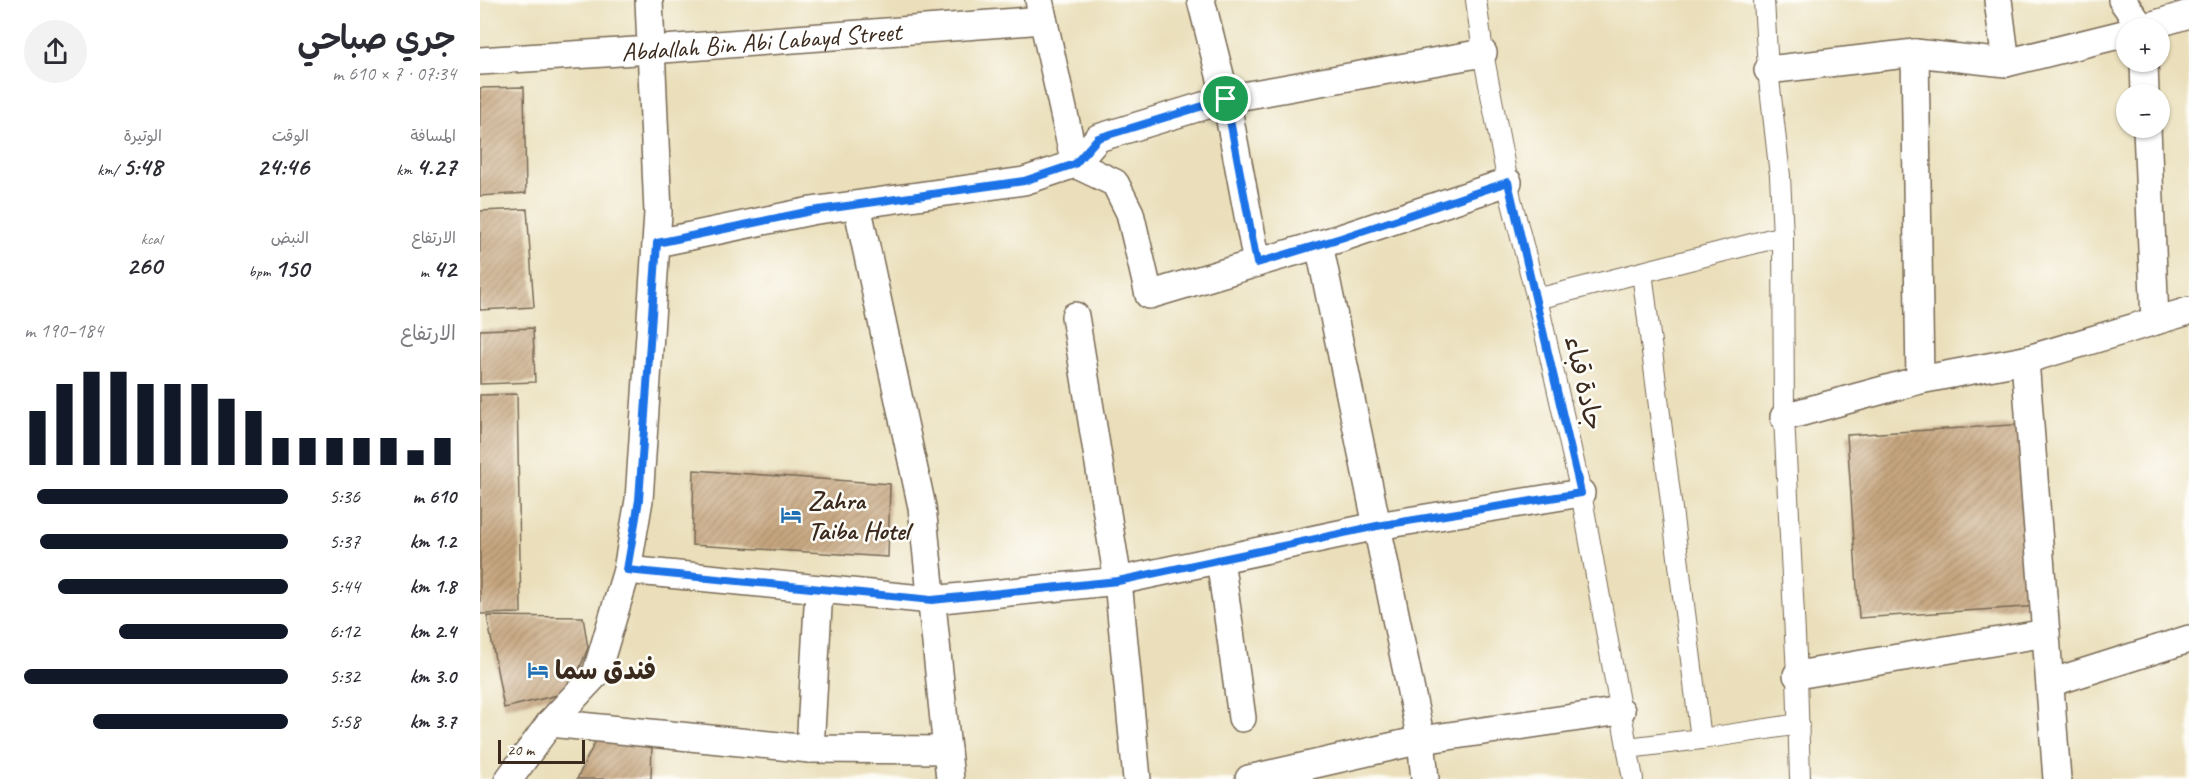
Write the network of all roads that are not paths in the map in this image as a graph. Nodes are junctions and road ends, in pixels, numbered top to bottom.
1 (649, 0) edge
2 (1201, 0) edge
3 (1476, 0) edge
4 (1764, 0) edge
5 (1998, 0) edge
6 (2122, 0) edge
7 (1041, 10) edge
8 (2189, 14) edge
9 (2136, 18) edge
10 (2170, 20) edge
11 (2116, 36) edge
12 (651, 50) junction
13 (1483, 53) junction
14 (1915, 53) junction
15 (480, 61) edge
16 (2006, 63) junction
17 (1768, 70) junction
18 (1226, 99) junction
19 (2147, 138) edge
20 (1075, 164) junction
21 (1508, 182) junction
22 (858, 205) junction
23 (1783, 236) junction
24 (657, 243) junction
25 (1319, 244) junction
26 (1257, 263) junction
27 (1642, 272) junction
28 (1537, 299) junction
29 (2189, 311) edge
30 (1075, 316) dead end
31 (2155, 321) junction
32 (2025, 360) junction
33 (1920, 380) junction
34 (1784, 417) junction
35 (1581, 493) junction
36 (1377, 526) junction
37 (1220, 559) junction
38 (627, 570) junction
39 (1118, 581) junction
40 (819, 589) junction
41 (932, 600) junction
42 (2046, 633) junction
43 (2189, 639) edge
44 (1797, 675) junction
45 (2049, 682) junction
46 (1621, 711) junction
47 (1242, 718) dead end
48 (550, 723) junction
49 (1799, 724) junction
50 (1701, 739) junction
51 (1421, 740) junction
52 (1628, 748) junction
53 (810, 749) junction
54 (947, 750) junction
55 (509, 779) edge
56 (950, 779) edge
57 (1137, 779) edge
58 (1249, 779) edge
59 (1425, 779) edge
60 (1633, 779) edge
61 (1800, 779) edge
62 (2057, 779) edge

1 - 12 street
2 - 18 street
3 - 13 street, جادة قباء
4 - 17 street
5 - 16 street
6 - 9 street
7 - 12 street, Abdallah Bin Abi Labayd Street
7 - 20 street
8 - 10 street
11 - 16 street
12 - 15 street, Abdallah Bin Abi Labayd Street
12 - 24 street
13 - 18 street
13 - 21 street, جادة قباء
14 - 16 street
14 - 17 street
14 - 33 street
17 - 23 street
18 - 20 street
18 - 26 street
19 - 31 street
20 - 22 street
20 - 26 street
21 - 25 street
21 - 28 street, جادة قباء
22 - 24 street
22 - 41 street
23 - 27 street
23 - 34 street
24 - 38 street
25 - 26 street
25 - 36 street
27 - 28 street
27 - 50 street
28 - 35 street, جادة قباء
29 - 31 street
30 - 39 street
31 - 32 street
32 - 33 street
32 - 42 street
33 - 34 street
34 - 44 street
35 - 36 street
35 - 46 street, جادة قباء
36 - 37 street
36 - 51 street
37 - 39 street
37 - 47 street
38 - 40 street
38 - 48 street
39 - 41 street
39 - 57 street
40 - 41 street
40 - 53 street
41 - 54 street
42 - 44 street
42 - 45 street
43 - 45 street
44 - 49 street
45 - 62 street
46 - 51 street
46 - 52 street, جادة قباء
48 - 53 street
48 - 55 street
49 - 50 street
49 - 61 street
50 - 52 street
51 - 58 street
51 - 59 street
52 - 60 street, جادة قباء
53 - 54 street
54 - 56 street

